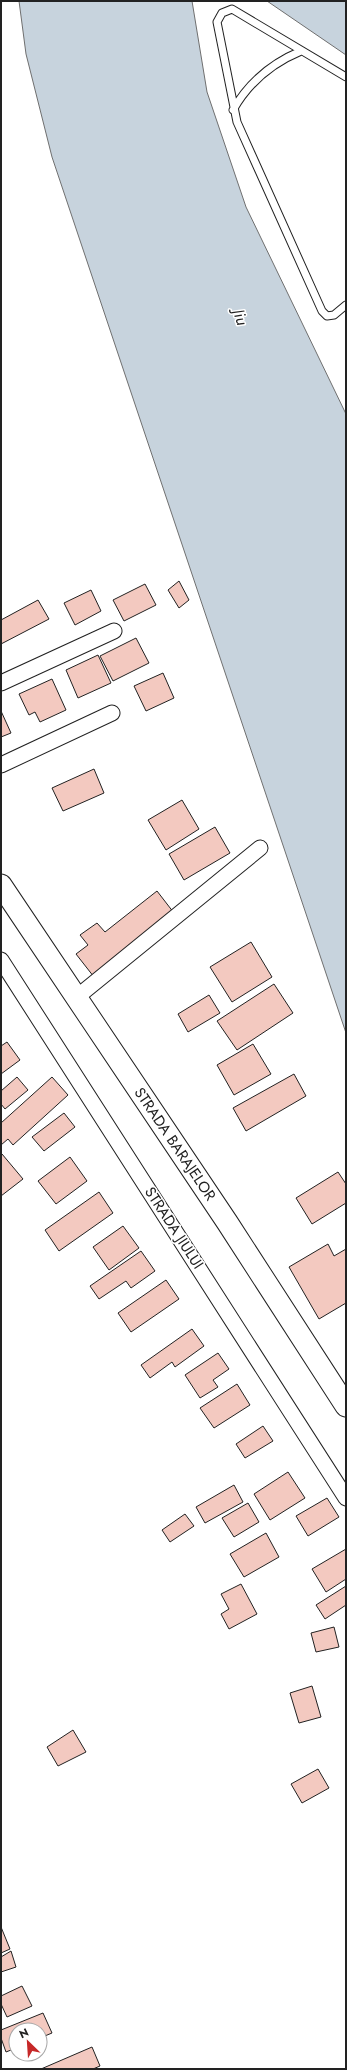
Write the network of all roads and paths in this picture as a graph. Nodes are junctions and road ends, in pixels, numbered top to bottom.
1 (301, 51) junction
2 (346, 77) edge
3 (234, 110) junction
4 (346, 305) edge
5 (114, 631) dead end
6 (1, 683) edge
7 (112, 713) dead end
8 (1, 765) edge
9 (260, 848) dead end
10 (1, 885) edge
11 (1, 960) edge
12 (77, 997) junction
13 (346, 1406) edge
14 (346, 1498) edge

1 - 2 lane
1 - 3 lane
1 - 3 lane
3 - 4 lane
5 - 6 street
7 - 8 street
9 - 12 street
10 - 12 main road, STRADA BARAJELOR
11 - 14 street, STRADA JIULUI
12 - 13 main road, STRADA BARAJELOR

